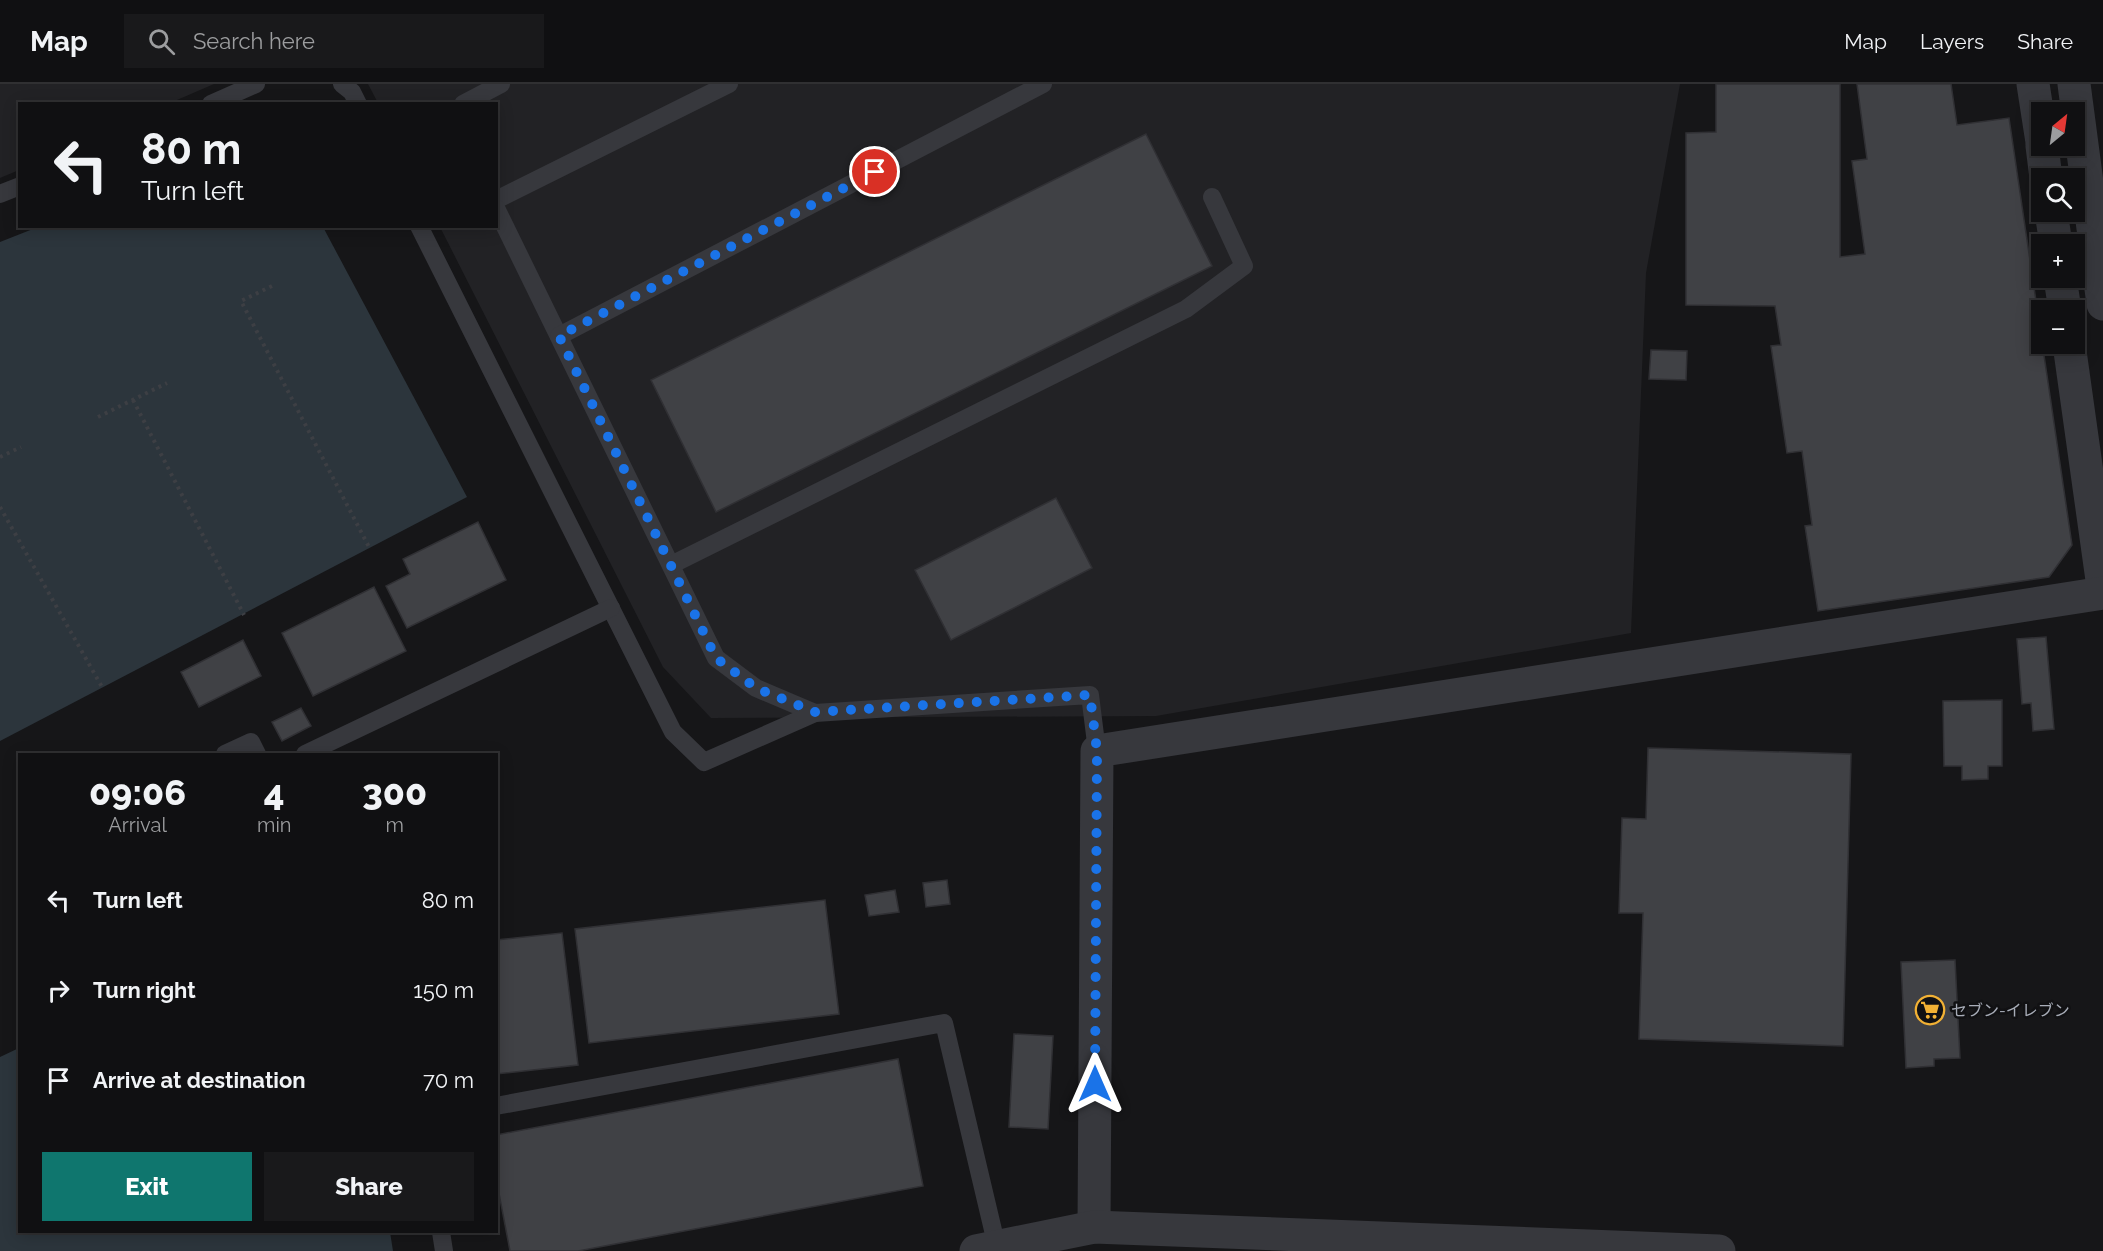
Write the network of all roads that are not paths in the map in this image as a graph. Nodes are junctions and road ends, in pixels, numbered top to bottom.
1 (256, 84) edge
2 (342, 84) edge
3 (501, 84) edge
4 (729, 84) edge
5 (1043, 84) edge
6 (2033, 84) edge
7 (2074, 84) edge
8 (216, 102) edge
9 (357, 102) edge
10 (467, 102) edge
11 (2036, 102) edge
12 (18, 187) edge
13 (0, 194) edge
14 (1212, 197) dead end
15 (498, 199) edge
16 (498, 212) edge
17 (420, 228) edge
18 (2103, 304) edge
19 (559, 336) junction
20 (2070, 354) edge
21 (670, 565) junction
22 (2103, 587) edge
23 (2103, 593) edge
24 (611, 608) junction
25 (815, 712) junction
26 (1097, 751) junction
27 (227, 753) edge
28 (256, 753) edge
29 (307, 753) edge
30 (498, 1106) edge
31 (1094, 1227) junction
32 (441, 1233) edge
33 (1034, 1245) edge
34 (986, 1249) edge
35 (444, 1251) edge
36 (1719, 1251) edge

1 - 8 lane
2 - 9 lane
3 - 10 lane
4 - 15 lane
5 - 19 lane
6 - 11 street
7 - 18 street
12 - 13 lane
14 - 21 lane
16 - 19 lane
17 - 24 lane
19 - 21 lane
20 - 22 street
21 - 25 lane
23 - 26 street
24 - 25 lane
24 - 29 lane
25 - 26 lane
26 - 31 street
27 - 28 lane
30 - 34 lane
31 - 33 street
31 - 36 street
32 - 35 lane
33 - 34 street

